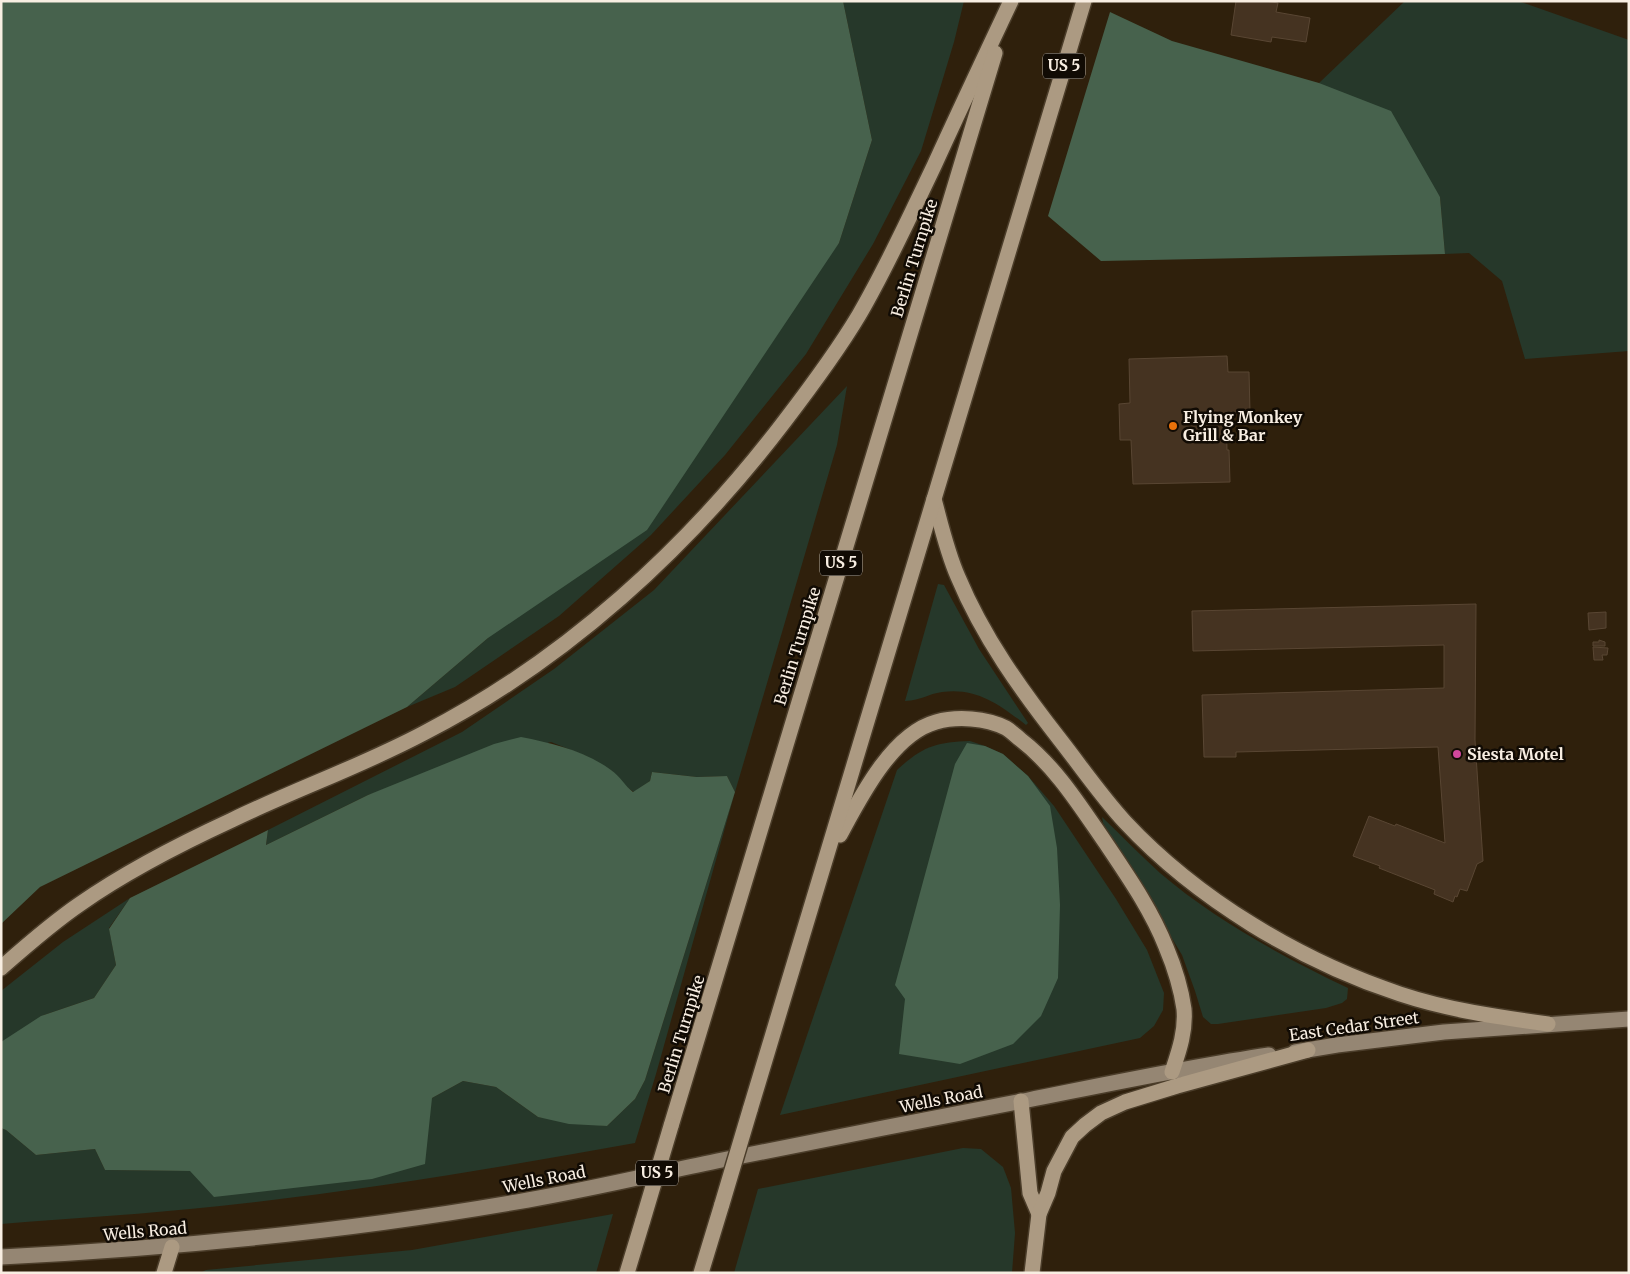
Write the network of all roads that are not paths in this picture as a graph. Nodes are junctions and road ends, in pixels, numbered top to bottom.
1 (1011, 1) edge
2 (1084, 1) edge
3 (934, 499) junction
4 (1075, 760) junction
5 (1057, 775) junction
6 (824, 862) junction
7 (1, 968) edge
8 (1629, 1019) edge
9 (1548, 1024) junction
10 (1308, 1050) junction
11 (1172, 1072) junction
12 (1087, 1088) joint
13 (1021, 1101) junction
14 (1038, 1214) junction
15 (172, 1247) junction
16 (1, 1257) edge
17 (164, 1273) edge
18 (627, 1273) edge
19 (701, 1273) edge
20 (1032, 1273) edge

1 - 7 highway
1 - 18 highway, Berlin Turnpike / US 5, bridge
2 - 3 highway, US 5
3 - 4 highway
3 - 6 highway, US 5
4 - 5 highway
4 - 9 highway
5 - 6 highway
5 - 11 highway
6 - 19 highway, US 5, bridge
8 - 9 main road, East Cedar Street
9 - 10 main road, East Cedar Street
10 - 11 main road, East Cedar Street
10 - 14 highway
11 - 12 main road, East Cedar Street
12 - 13 main road, Wells Road
13 - 14 highway
13 - 15 main road, Wells Road
14 - 20 highway
15 - 16 main road, Wells Road
15 - 17 highway

